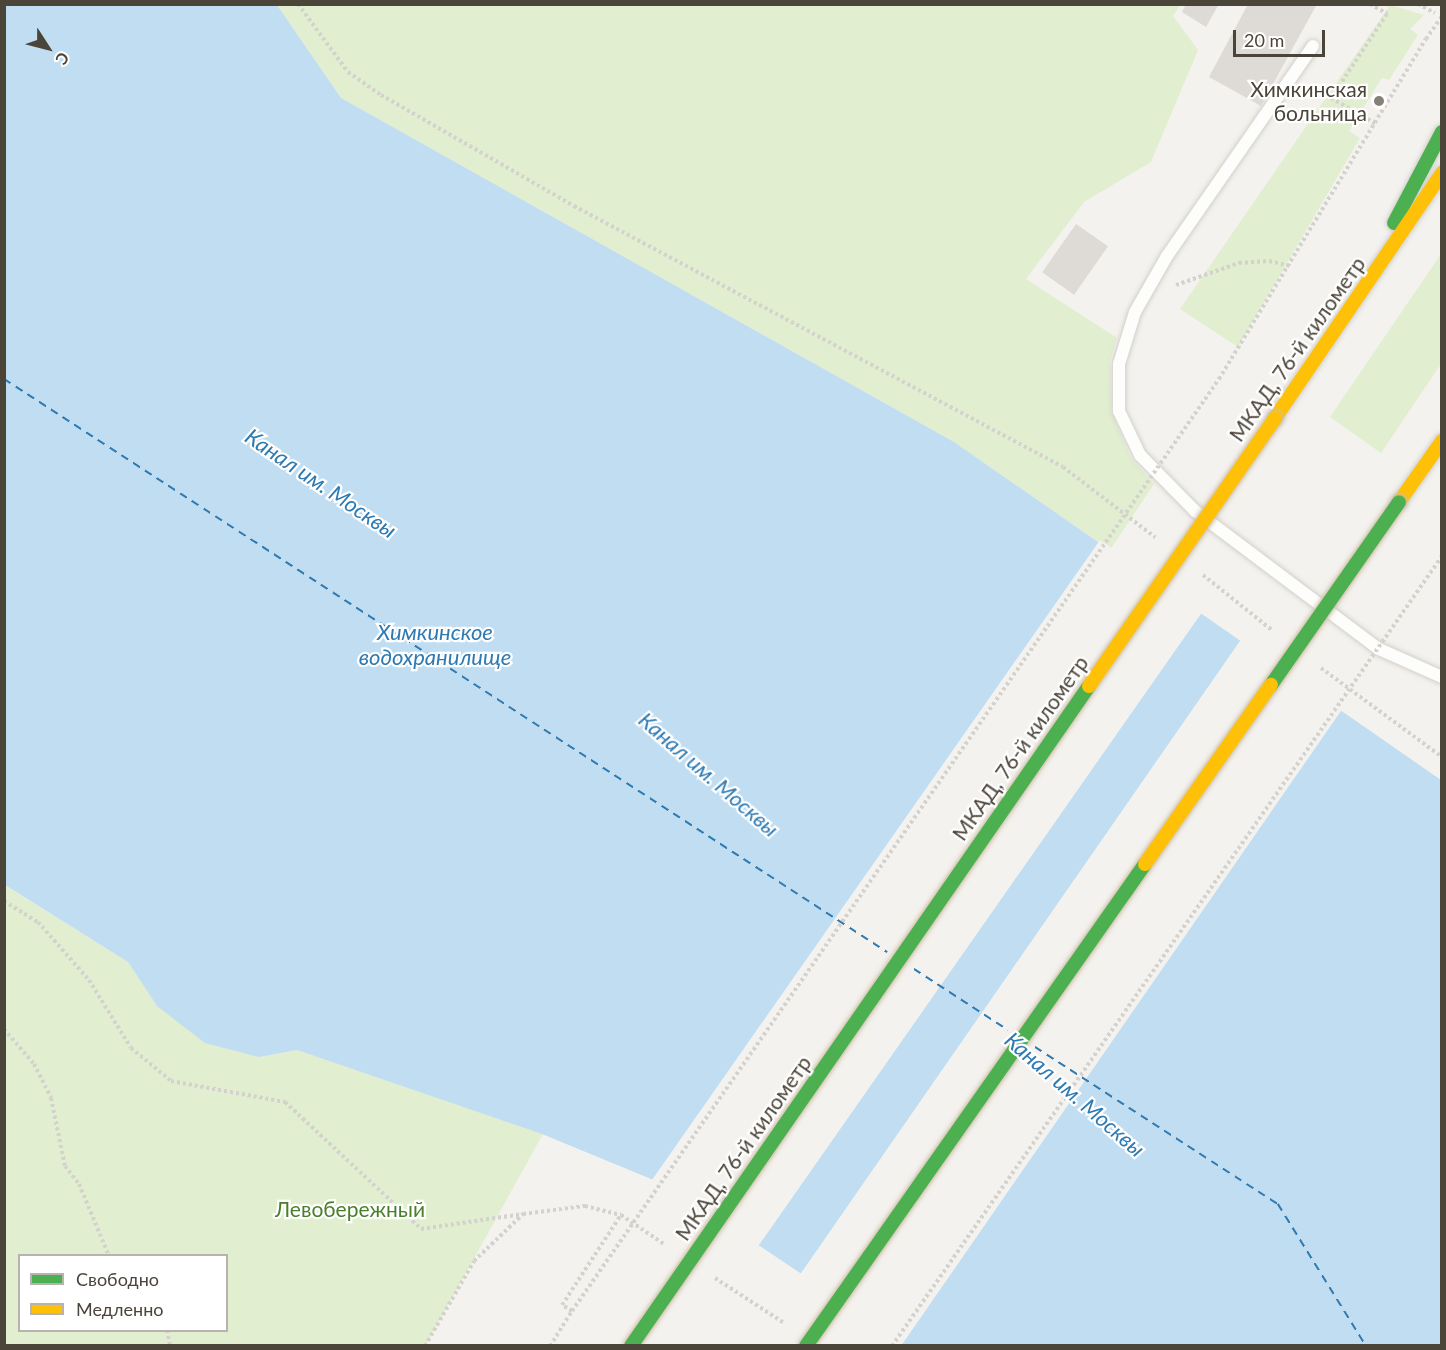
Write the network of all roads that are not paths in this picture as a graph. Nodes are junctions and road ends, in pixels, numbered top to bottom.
1 (1313, 46) dead end
2 (1442, 132) edge
3 (1442, 174) edge
4 (1347, 316) junction
5 (1442, 441) edge
6 (1442, 677) edge
7 (632, 1346) edge
8 (806, 1346) edge

1 - 6 lane
2 - 4 main road
3 - 4 main road, МКАД, 76-й километр
4 - 7 main road, МКАД, 76-й километр, bridge
5 - 8 main road, bridge

